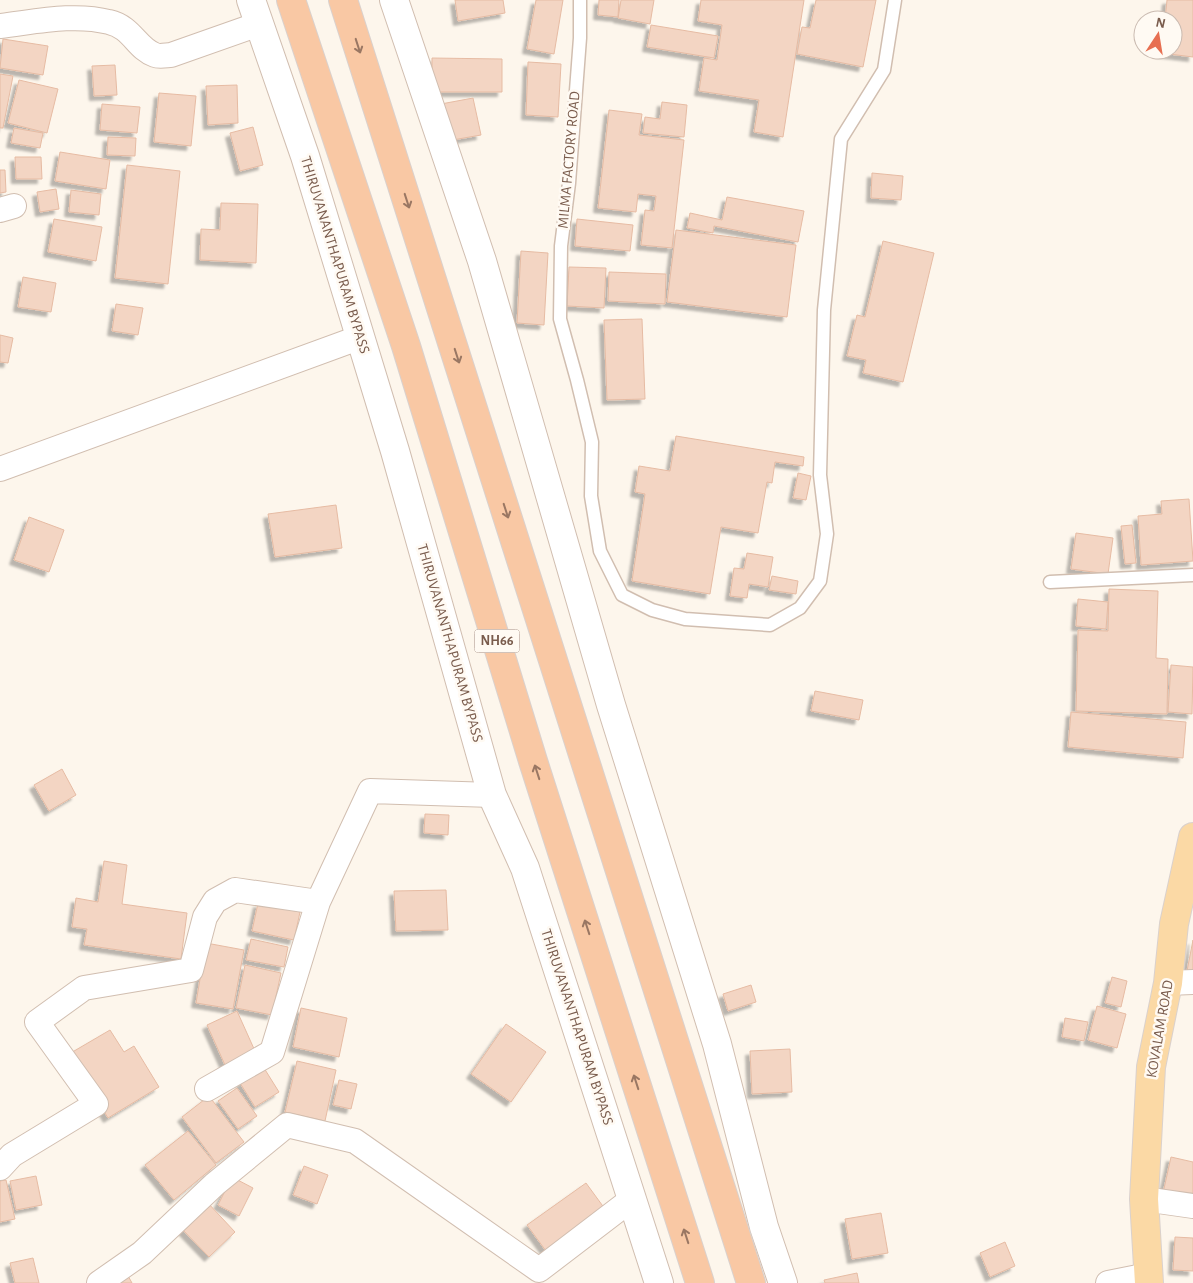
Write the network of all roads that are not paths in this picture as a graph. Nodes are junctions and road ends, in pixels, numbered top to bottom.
1 (291, 0) edge
2 (343, 0) edge
3 (394, 0) edge
4 (580, 0) edge
5 (895, 0) edge
6 (255, 12) edge
7 (0, 26) edge
8 (361, 337) junction
9 (0, 469) edge
10 (1193, 575) edge
11 (1050, 582) dead end
12 (492, 794) junction
13 (1193, 838) edge
14 (318, 902) junction
15 (1181, 983) edge
16 (207, 1089) dead end
17 (0, 1168) edge
18 (632, 1199) junction
19 (1144, 1199) junction
20 (1193, 1206) edge
21 (1148, 1279) edge
22 (99, 1283) edge
23 (659, 1283) edge
24 (700, 1283) edge
25 (751, 1283) edge
26 (783, 1283) edge
27 (1108, 1283) edge

24 -> 1 highway, NH66
2 -> 25 highway
3 - 26 street
4 - 5 lane, MILMA FACTORY ROAD
6 - 7 street
6 - 8 street, THIRUVANANTHAPURAM BYPASS
8 - 9 street
8 - 12 street, THIRUVANANTHAPURAM BYPASS
10 - 11 lane
12 - 14 street
12 - 18 street, THIRUVANANTHAPURAM BYPASS
13 - 15 main road, KOVALAM ROAD
14 - 16 street
14 - 17 street
15 - 19 main road, KOVALAM ROAD
18 - 22 street
18 - 23 street, THIRUVANANTHAPURAM BYPASS
19 - 20 street
19 - 21 main road, KOVALAM ROAD
21 - 27 street

